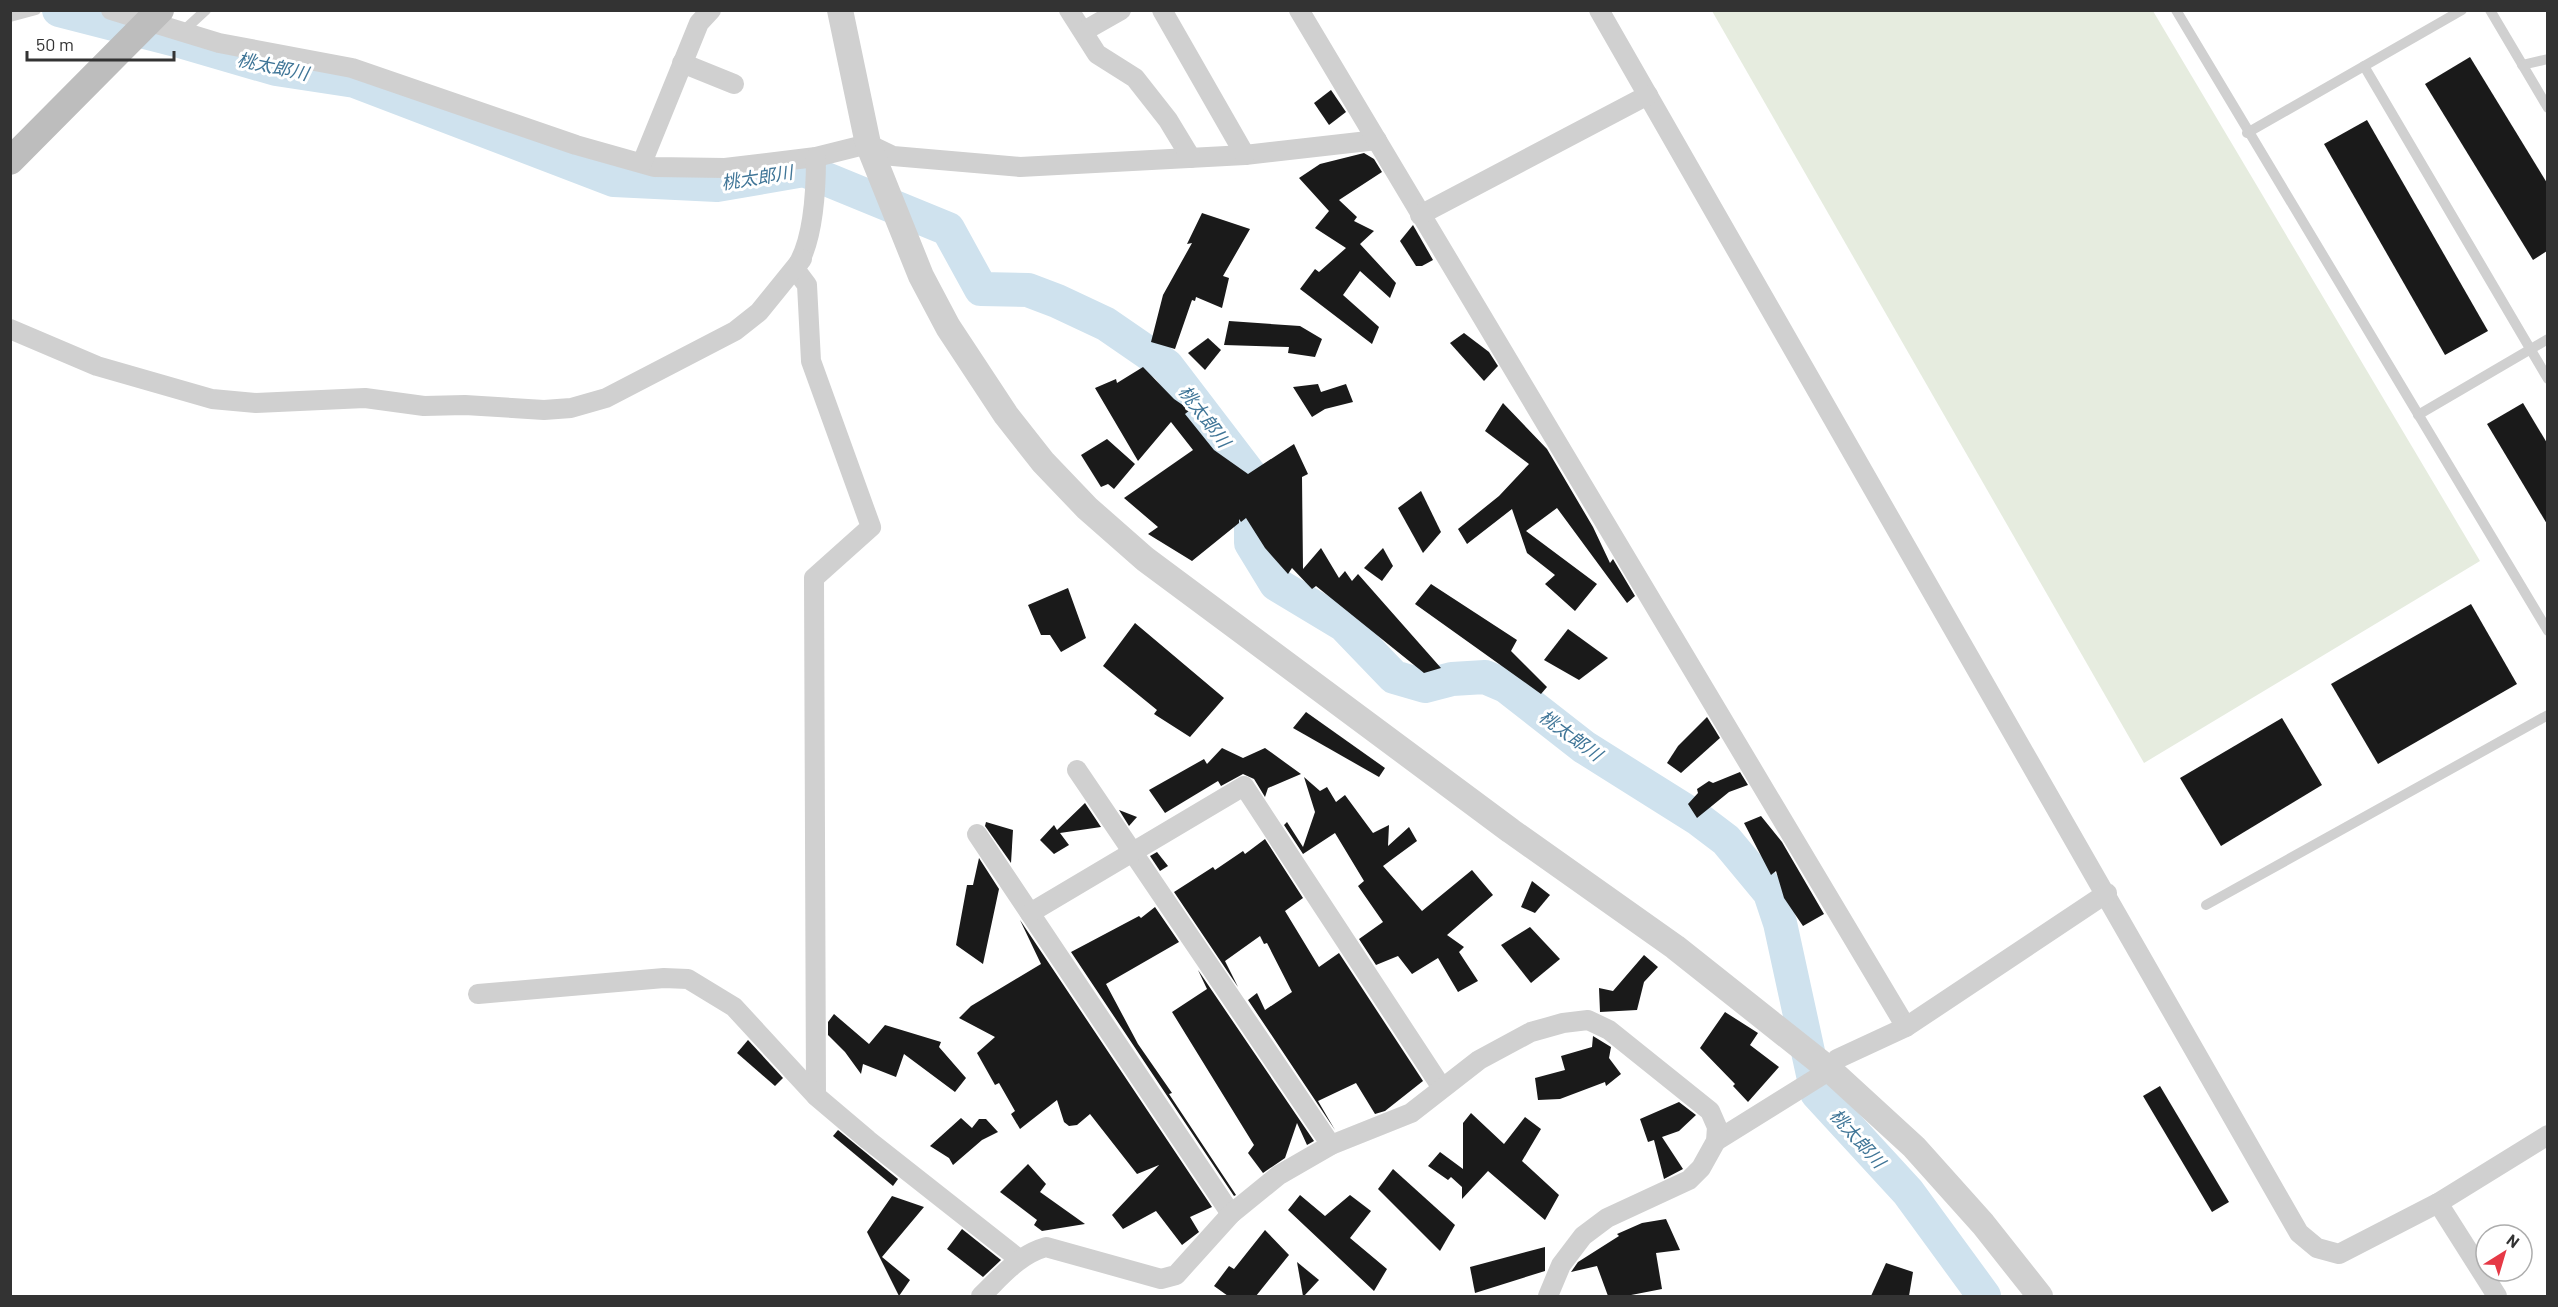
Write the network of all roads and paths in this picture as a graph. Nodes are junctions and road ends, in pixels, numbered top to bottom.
1 (111, 10) edge
2 (206, 10) edge
3 (711, 10) edge
4 (840, 10) edge
5 (1069, 10) edge
6 (1121, 10) edge
7 (1162, 10) edge
8 (1299, 10) edge
9 (1599, 10) edge
10 (2176, 10) edge
11 (2462, 10) edge
12 (2490, 10) edge
13 (35, 11) edge
14 (10, 17) edge
15 (152, 19) edge
16 (1084, 31) junction
17 (182, 32) junction
18 (2547, 59) edge
19 (682, 63) junction
20 (2522, 65) junction
21 (2364, 66) junction
22 (734, 84) dead end
23 (1648, 96) junction
24 (2547, 108) edge
25 (2247, 133) junction
26 (1377, 140) junction
27 (868, 144) junction
28 (1245, 155) junction
29 (816, 157) junction
30 (1191, 158) junction
31 (10, 161) edge
32 (642, 163) junction
33 (1420, 215) junction
34 (802, 259) junction
35 (10, 329) edge
36 (2547, 339) edge
37 (2530, 349) junction
38 (2547, 379) edge
39 (2418, 416) junction
40 (2547, 631) edge
41 (2547, 715) edge
42 (1077, 770) dead end
43 (977, 834) dead end
44 (1133, 852) junction
45 (2107, 894) junction
46 (2206, 905) dead end
47 (1030, 913) junction
48 (478, 994) dead end
49 (1906, 1027) junction
50 (1830, 1070) junction
51 (1442, 1088) junction
52 (816, 1096) junction
53 (2547, 1135) edge
54 (1716, 1141) junction
55 (1331, 1145) junction
56 (2438, 1203) junction
57 (1231, 1214) junction
58 (1019, 1259) junction
59 (981, 1296) edge
60 (1548, 1296) edge
61 (2040, 1296) edge
62 (2497, 1296) edge

1 - 15 street
2 - 17 lane
3 - 19 street
4 - 27 street
5 - 16 street
6 - 16 street
7 - 28 street
8 - 26 street
9 - 23 street
10 - 25 lane
11 - 21 lane
12 - 20 lane
13 - 14 lane
15 - 17 street
15 - 31 main road
16 - 30 street
17 - 32 street
18 - 20 lane
19 - 22 street
19 - 32 street
20 - 24 lane
21 - 25 lane
21 - 37 lane
23 - 33 street
23 - 45 street
25 - 39 lane
26 - 28 street
26 - 33 street
27 - 29 street
27 - 30 street
27 - 50 street
28 - 30 street
29 - 32 street
29 - 34 street
33 - 49 street
34 - 35 street
34 - 52 street
36 - 37 lane
37 - 38 lane
37 - 39 lane
39 - 40 lane
41 - 46 lane
42 - 44 street
43 - 47 street
44 - 47 street
44 - 51 street
44 - 55 street
45 - 49 street
45 - 56 street
47 - 57 street
48 - 52 street
49 - 50 street
50 - 54 street
50 - 61 street
51 - 54 street
51 - 55 street
52 - 58 street
53 - 56 street
54 - 60 street
55 - 57 street
56 - 62 street
57 - 58 street
58 - 59 street

